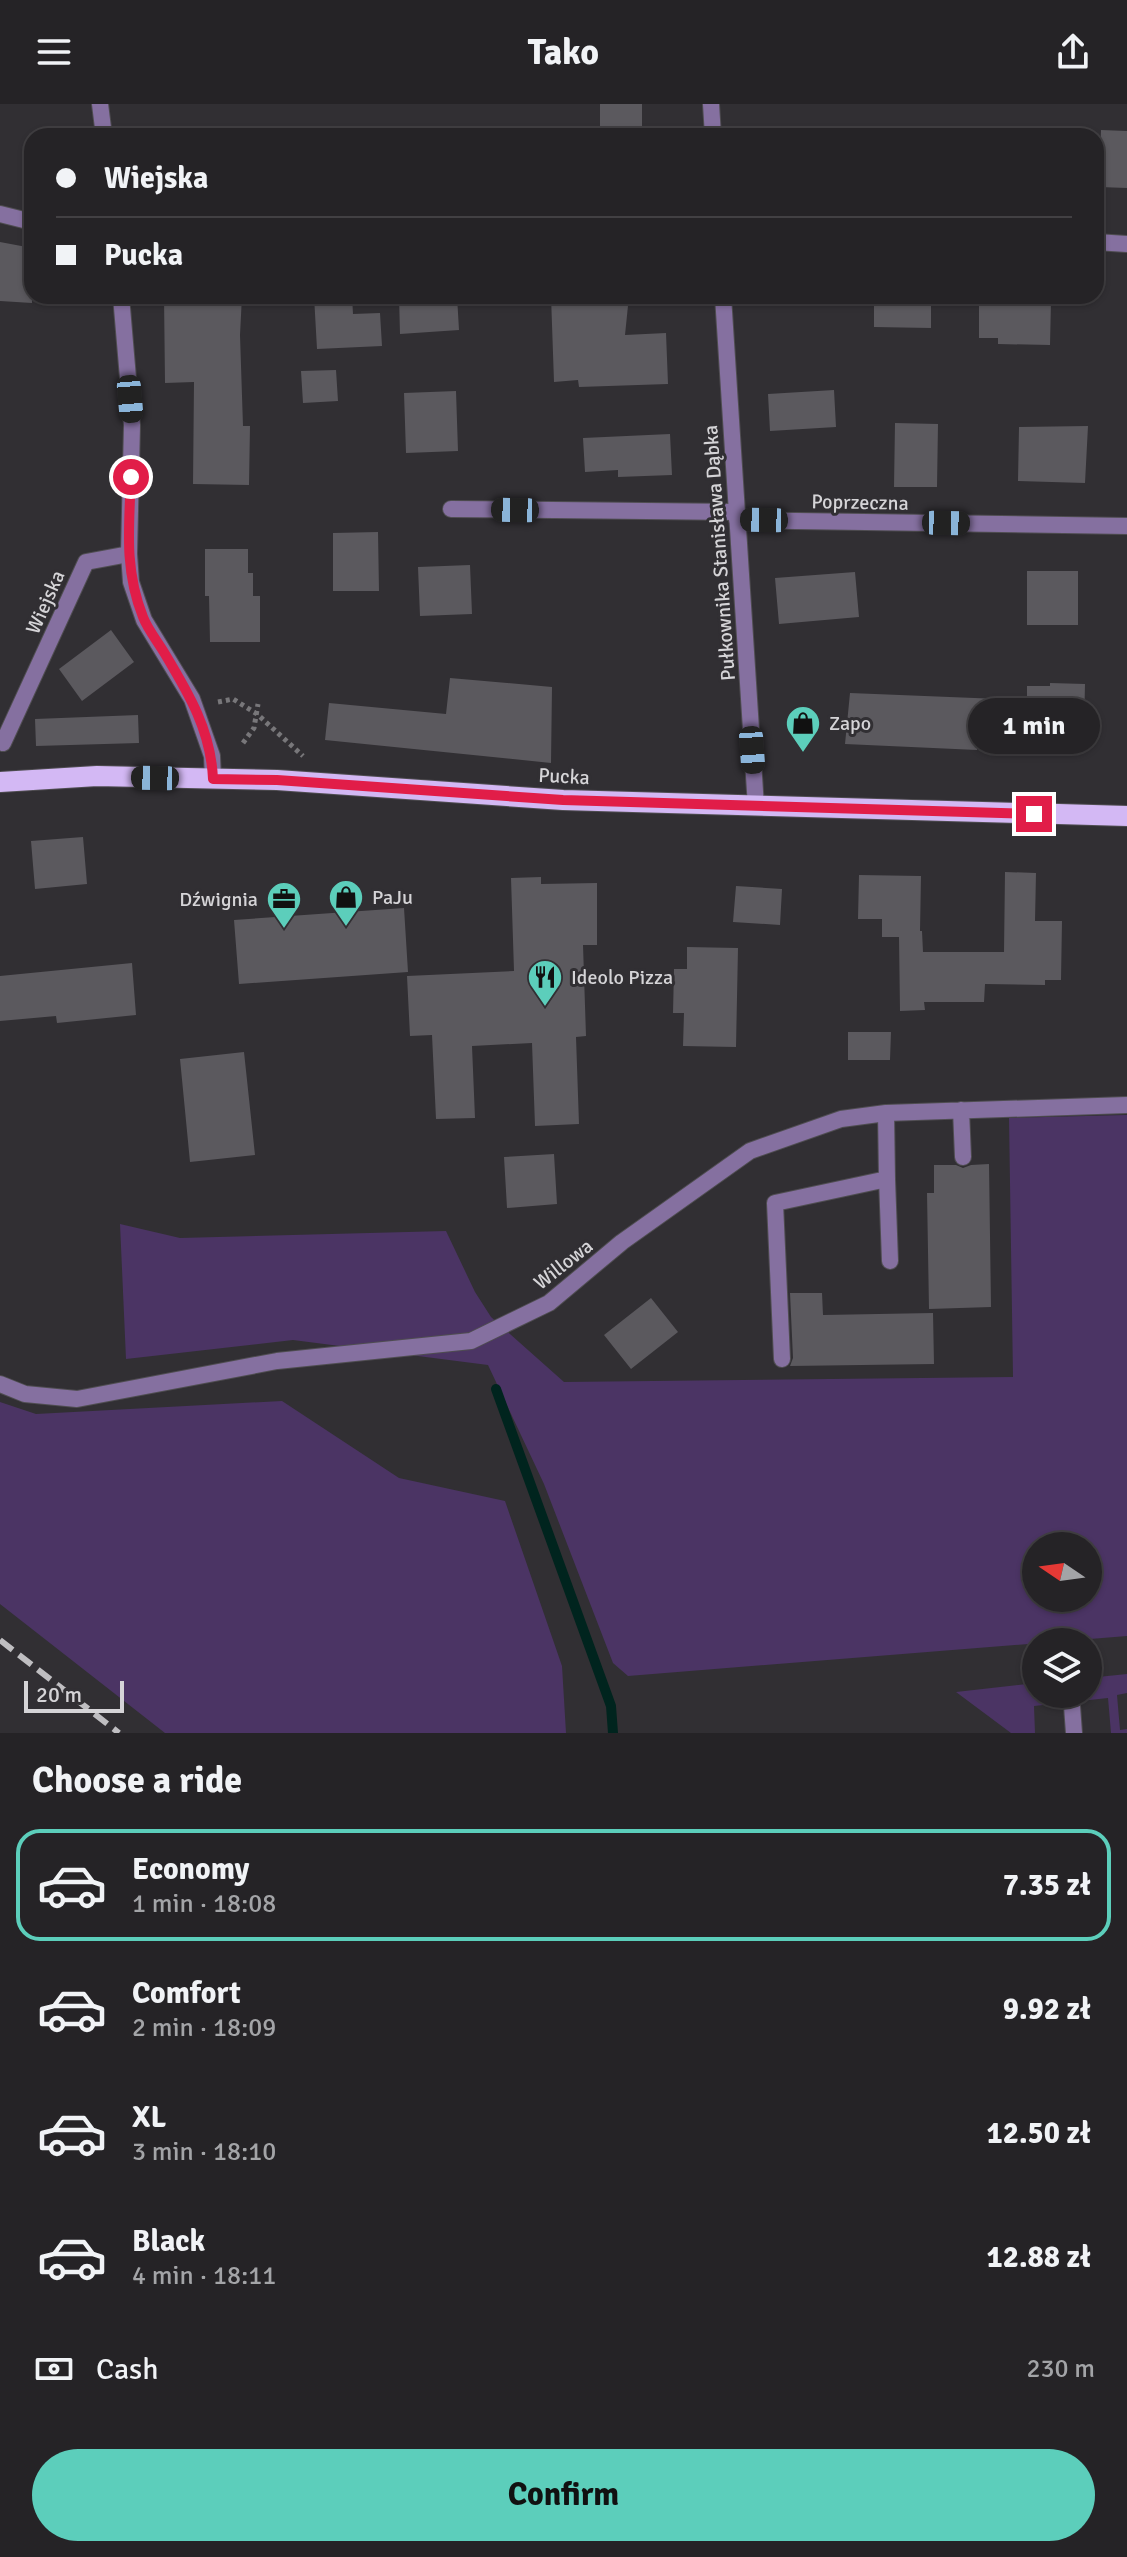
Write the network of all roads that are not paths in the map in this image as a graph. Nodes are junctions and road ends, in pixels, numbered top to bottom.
1 (100, 104) edge
2 (711, 104) edge
3 (103, 128) edge
4 (712, 128) edge
5 (0, 214) edge
6 (24, 220) edge
7 (1104, 243) edge
8 (1127, 244) edge
9 (122, 304) edge
10 (724, 304) edge
11 (451, 509) dead end
12 (737, 516) junction
13 (1127, 526) edge
14 (129, 554) junction
15 (3, 743) dead end
16 (213, 779) junction
17 (0, 782) edge
18 (756, 807) junction
19 (1127, 816) edge
20 (1127, 1105) edge
21 (961, 1110) junction
22 (886, 1113) junction
23 (963, 1157) dead end
24 (887, 1179) junction
25 (890, 1261) dead end
26 (782, 1359) dead end
27 (0, 1384) edge
28 (1072, 1708) edge
29 (1074, 1733) edge

1 - 3 street
2 - 4 street
5 - 6 street
7 - 8 street
9 - 14 street
10 - 12 street, Pułkownika Stanisława Dąbka
11 - 12 street, Poprzeczna
12 - 13 street, Poprzeczna
12 - 18 street, Pułkownika Stanisława Dąbka
14 - 15 street, Wiejska
14 - 16 street
16 - 17 main road, Pucka
16 - 18 main road, Pucka
18 - 19 main road, Pucka
20 - 21 street, Willowa
21 - 22 street, Willowa
21 - 23 street
22 - 24 street
22 - 27 street, Willowa
24 - 25 street
24 - 26 street
28 - 29 street

